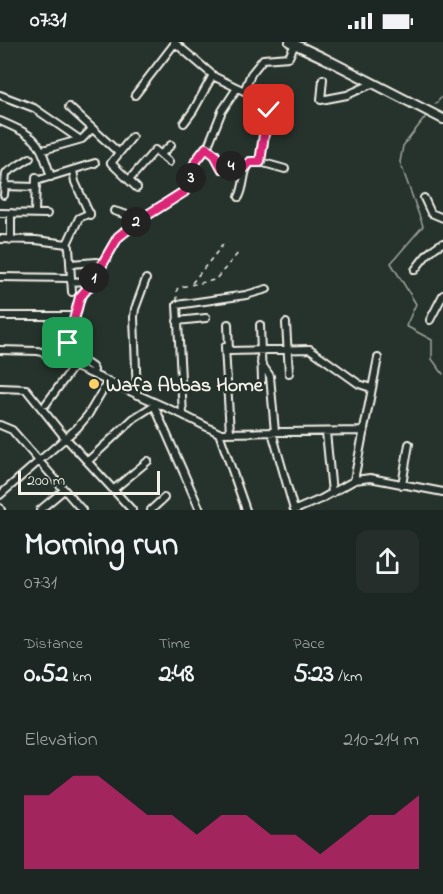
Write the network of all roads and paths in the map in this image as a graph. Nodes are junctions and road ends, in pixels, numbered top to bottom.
1 (174, 43) edge
2 (297, 43) edge
3 (213, 75) junction
4 (323, 79) dead end
5 (374, 83) junction
6 (237, 88) junction
7 (135, 95) dead end
8 (1, 97) edge
9 (69, 107) dead end
10 (269, 110) dead end
11 (443, 114) edge
12 (443, 119) edge
13 (0, 121) edge
14 (184, 123) dead end
15 (92, 129) junction
16 (132, 137) dead end
17 (79, 140) junction
18 (171, 145) dead end
19 (206, 148) junction
20 (43, 150) junction
21 (118, 153) junction
22 (161, 154) junction
23 (30, 158) dead end
24 (169, 162) dead end
25 (260, 162) junction
26 (94, 163) dead end
27 (246, 167) junction
28 (285, 169) dead end
29 (72, 170) junction
30 (51, 177) junction
31 (129, 180) junction
32 (36, 182) junction
33 (4, 186) junction
34 (137, 188) dead end
35 (4, 195) dead end
36 (239, 197) dead end
37 (424, 198) dead end
38 (114, 211) dead end
39 (0, 213) edge
40 (11, 213) junction
41 (35, 213) junction
42 (47, 214) dead end
43 (443, 218) edge
44 (141, 219) junction
45 (0, 239) edge
46 (11, 240) junction
47 (225, 242) dead end
48 (443, 243) edge
49 (67, 244) junction
50 (240, 251) dead end
51 (98, 262) dead end
52 (70, 264) junction
53 (415, 270) dead end
54 (0, 277) edge
55 (146, 279) dead end
56 (71, 280) junction
57 (87, 281) dead end
58 (191, 284) junction
59 (267, 289) dead end
60 (72, 292) dead end
61 (443, 295) edge
62 (177, 305) junction
63 (0, 316) edge
64 (75, 316) junction
65 (206, 318) dead end
66 (430, 320) dead end
67 (177, 321) junction
68 (286, 323) dead end
69 (228, 324) dead end
70 (260, 325) dead end
71 (225, 339) dead end
72 (286, 349) junction
73 (260, 350) junction
74 (0, 351) edge
75 (227, 354) junction
76 (378, 358) dead end
77 (261, 363) junction
78 (74, 366) junction
79 (289, 373) dead end
80 (93, 374) junction
81 (262, 380) dead end
82 (108, 381) junction
83 (0, 387) edge
84 (371, 388) junction
85 (137, 395) junction
86 (45, 404) dead end
87 (155, 404) junction
88 (183, 415) junction
89 (0, 425) edge
90 (364, 431) junction
91 (274, 432) junction
92 (326, 432) junction
93 (219, 433) junction
94 (230, 433) junction
95 (65, 437) junction
96 (409, 444) dead end
97 (39, 461) junction
98 (88, 461) junction
99 (148, 461) dead end
100 (354, 480) junction
101 (402, 485) junction
102 (64, 490) junction
103 (114, 490) junction
104 (443, 492) edge
105 (332, 493) junction
106 (0, 495) edge
107 (164, 498) dead end
108 (40, 510) edge
109 (82, 510) edge
110 (132, 510) edge
111 (151, 510) edge
112 (200, 510) edge
113 (246, 510) edge
114 (295, 510) edge

1 - 3 street
1 - 7 street
2 - 5 main road
2 - 6 street
2 - 11 main road
3 - 6 street
3 - 14 street
4 - 5 street
5 - 12 main road
6 - 19 street
8 - 17 street
9 - 15 street
10 - 25 street
13 - 20 street
15 - 17 street
15 - 21 street
16 - 21 street
17 - 20 street
18 - 22 street
19 - 27 street
19 - 44 street
20 - 30 street
21 - 31 street
22 - 24 street
22 - 31 street
23 - 33 street
25 - 27 street
25 - 28 street
26 - 29 street
27 - 36 street
29 - 30 street
29 - 49 street
30 - 32 street
31 - 34 street
32 - 33 street
32 - 41 street
33 - 35 street
37 - 43 street
38 - 44 street
39 - 40 street
40 - 41 street
40 - 46 street
41 - 42 street
44 - 64 street
45 - 46 street
46 - 49 street
47 - 58 path
48 - 53 street
49 - 52 street
50 - 58 path
51 - 52 street
52 - 56 street
54 - 56 street
55 - 85 street
56 - 57 street
56 - 60 street
58 - 62 path
59 - 62 street
61 - 66 street
62 - 67 street
63 - 64 street
64 - 80 street
65 - 67 street
67 - 88 street
68 - 72 street
69 - 75 street
70 - 73 street
71 - 75 street
72 - 73 street
72 - 79 street
72 - 84 street
73 - 75 street
73 - 77 street
74 - 78 street
75 - 94 street
76 - 84 street
77 - 81 street
77 - 91 street
78 - 80 street
78 - 86 street
80 - 82 street
82 - 85 street
82 - 95 street
83 - 95 street
84 - 90 street
85 - 87 street
87 - 88 street
87 - 98 street
87 - 112 street
88 - 93 street
89 - 97 street
90 - 92 street
90 - 100 street
91 - 92 street
91 - 94 street
91 - 114 street
92 - 105 street
93 - 94 street
93 - 113 street
95 - 97 street
95 - 98 street
96 - 101 street
97 - 102 street
97 - 106 street
98 - 103 street
99 - 103 street
100 - 101 street
100 - 105 street
101 - 104 street
102 - 108 street
102 - 109 street
103 - 110 street
105 - 114 street
107 - 111 street

